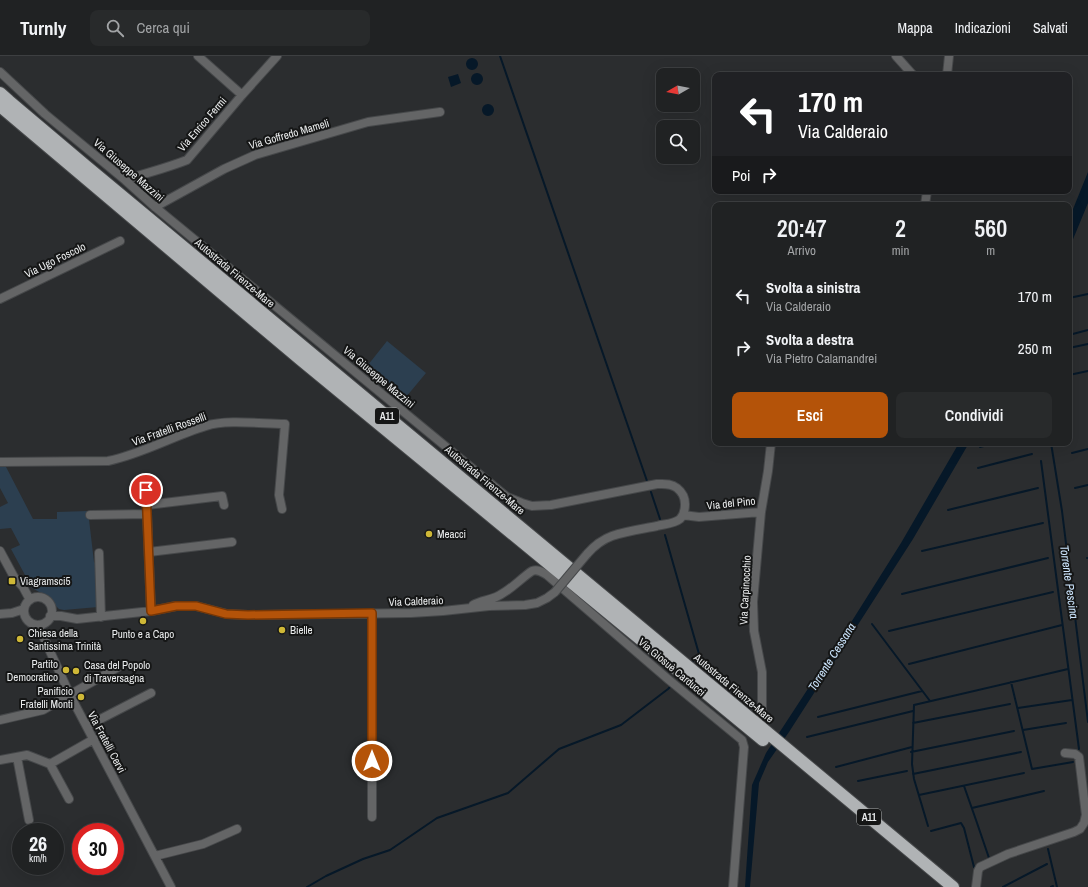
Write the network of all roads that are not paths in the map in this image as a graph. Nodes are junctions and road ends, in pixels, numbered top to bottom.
1 (198, 56) edge
2 (277, 56) edge
3 (896, 56) edge
4 (949, 56) edge
5 (0, 72) edge
6 (910, 72) edge
7 (946, 72) edge
8 (0, 93) edge
9 (242, 95) junction
10 (0, 106) edge
11 (440, 112) dead end
12 (125, 180) junction
13 (155, 207) junction
14 (120, 241) dead end
15 (0, 299) edge
16 (771, 446) edge
17 (0, 462) edge
18 (146, 490) dead end
19 (147, 505) junction
20 (224, 506) dead end
21 (282, 509) dead end
22 (761, 512) junction
23 (147, 514) junction
24 (90, 515) dead end
25 (683, 515) junction
26 (232, 542) dead end
27 (0, 551) edge
28 (149, 552) junction
29 (99, 553) dead end
30 (34, 598) junction
31 (467, 608) junction
32 (151, 611) junction
33 (25, 613) junction
34 (372, 613) junction
35 (0, 614) edge
36 (101, 617) junction
37 (47, 618) junction
38 (120, 666) dead end
39 (151, 693) dead end
40 (70, 695) junction
41 (761, 716) dead end
42 (0, 720) edge
43 (87, 726) junction
44 (94, 740) junction
45 (772, 742) junction
46 (782, 750) junction
47 (1065, 753) dead end
48 (17, 757) junction
49 (0, 760) edge
50 (50, 764) junction
51 (69, 798) dead end
52 (372, 817) dead end
53 (29, 820) dead end
54 (237, 829) dead end
55 (155, 856) junction
56 (171, 887) edge
57 (733, 887) edge
58 (940, 887) edge
59 (953, 887) edge
60 (976, 887) edge

1 - 9 street
2 - 9 street, Via Enrico Fermi
3 - 6 street
4 - 7 street
5 - 12 street, Via Giuseppe Mazzini
8 - 45 highway, Autostrada Firenze-Mare / A11
9 - 12 street, Via Enrico Fermi
10 - 45 highway, Autostrada Firenze-Mare / A11
11 - 13 street, Via Goffredo Mameli
12 - 13 street, Via Giuseppe Mazzini
13 - 25 street, Via Giuseppe Mazzini
14 - 15 street, Via Ugo Foscolo
16 - 22 street, Via del Pino
17 - 21 street, Via Fratelli Rosselli
18 - 19 street
19 - 20 street
19 - 23 street
22 - 25 street, Via del Pino
22 - 41 street, Via Carpinocchio
23 - 24 street
23 - 28 street
25 - 31 street, Via Calderaio, bridge
26 - 28 street
27 - 30 street
28 - 32 street
29 - 36 street
30 - 33 street
30 - 37 street
31 - 34 street, Via Calderaio
31 - 57 street, Via Giosuè Carducci
32 - 34 street, Via Calderaio
32 - 36 street, Via Calderaio
33 - 35 street
33 - 37 street
34 - 52 street
36 - 37 street, Via Calderaio
37 - 40 street, Via Fratelli Cervi
38 - 40 street
39 - 43 street
40 - 42 street
40 - 43 street, Via Fratelli Cervi
43 - 44 street, Via Fratelli Cervi
44 - 50 street
44 - 55 street, Via Fratelli Cervi
45 - 46 highway, Autostrada Firenze-Mare / A11
46 - 58 highway, Autostrada Firenze-Mare / A11
46 - 59 highway, Autostrada Firenze-Mare / A11
47 - 60 street
48 - 49 street
48 - 50 street
48 - 53 street
50 - 51 street
54 - 55 street
55 - 56 street, Via Fratelli Cervi

